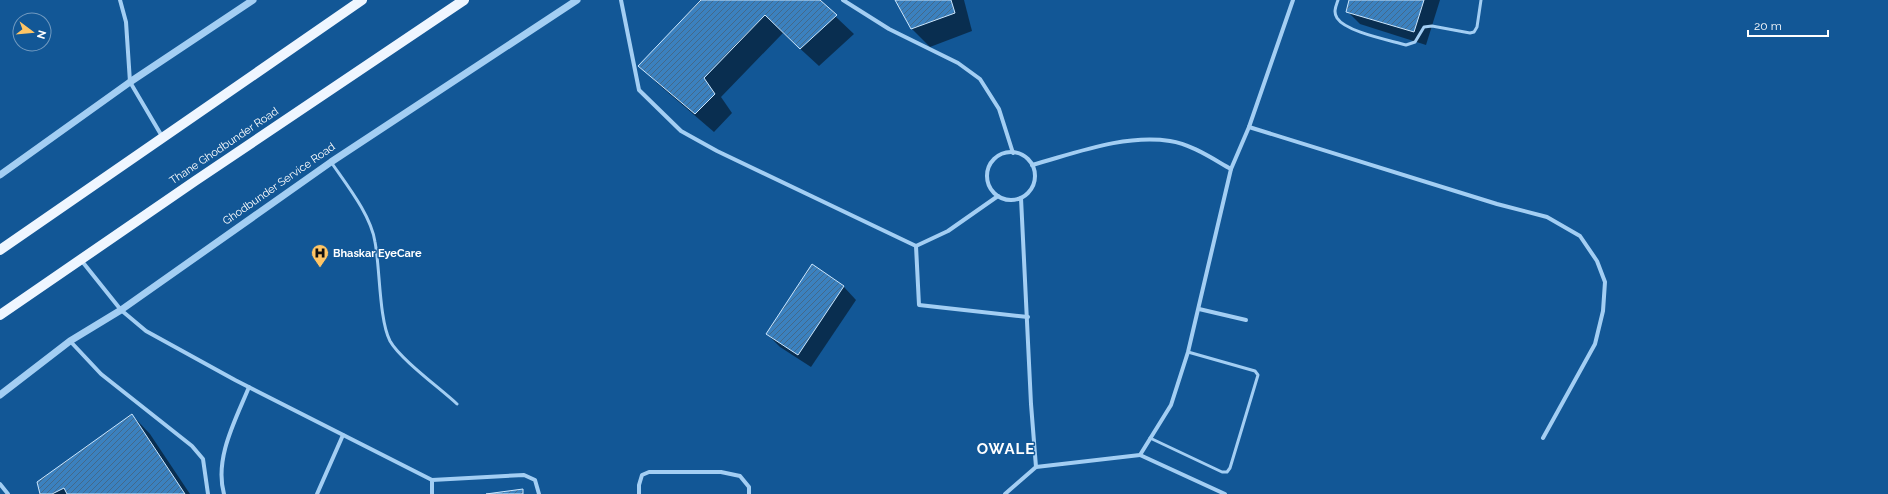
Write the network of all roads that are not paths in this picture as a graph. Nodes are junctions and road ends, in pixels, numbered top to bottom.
1 (120, 0) edge
2 (253, 0) edge
3 (362, 0) edge
4 (464, 0) edge
5 (577, 0) edge
6 (621, 0) edge
7 (843, 0) edge
8 (1293, 0) edge
9 (1338, 0) edge
10 (1481, 0) edge
11 (130, 82) junction
12 (1249, 127) junction
13 (163, 138) junction
14 (1013, 153) junction
15 (331, 162) junction
16 (1032, 165) junction
17 (1231, 169) junction
18 (0, 176) edge
19 (998, 196) junction
20 (1021, 198) junction
21 (916, 246) junction
22 (0, 250) edge
23 (80, 259) junction
24 (1199, 309) junction
25 (120, 310) junction
26 (0, 315) edge
27 (1028, 317) junction
28 (1246, 320) dead end
29 (70, 341) junction
30 (1188, 352) junction
31 (249, 387) junction
32 (0, 395) edge
33 (457, 404) dead end
34 (343, 435) junction
35 (1150, 438) junction
36 (1543, 438) dead end
37 (1140, 455) junction
38 (1036, 467) junction
39 (432, 480) junction
40 (0, 484) edge
41 (8, 494) edge
42 (208, 494) edge
43 (224, 494) edge
44 (317, 494) edge
45 (432, 494) edge
46 (539, 494) edge
47 (639, 494) edge
48 (749, 494) edge
49 (1005, 494) edge
50 (1225, 494) edge

1 - 11 street
2 - 11 street
3 - 13 main road
4 - 23 main road, Thane Ghodbunder Road
5 - 15 street, Ghodbunder Service Road
6 - 21 street
7 - 14 street
8 - 12 street
9 - 10 lane
11 - 13 street
11 - 18 street
12 - 17 street
12 - 36 street
13 - 22 main road
14 - 16 street
14 - 19 street
15 - 25 street, Ghodbunder Service Road
15 - 33 lane
16 - 17 street
16 - 20 street
17 - 24 street
19 - 20 street
19 - 21 street
20 - 27 street
21 - 27 street
23 - 25 street
23 - 26 main road, Thane Ghodbunder Road
24 - 28 street
24 - 30 street
25 - 29 street, Ghodbunder Service Road
25 - 31 street
27 - 38 street
29 - 32 street, Ghodbunder Service Road
29 - 42 street
30 - 35 street
30 - 35 lane
31 - 34 street
31 - 43 street
34 - 39 street
34 - 44 street
35 - 37 street
37 - 38 street
37 - 50 street
38 - 49 street
39 - 45 street
39 - 46 street
40 - 41 street
47 - 48 street

